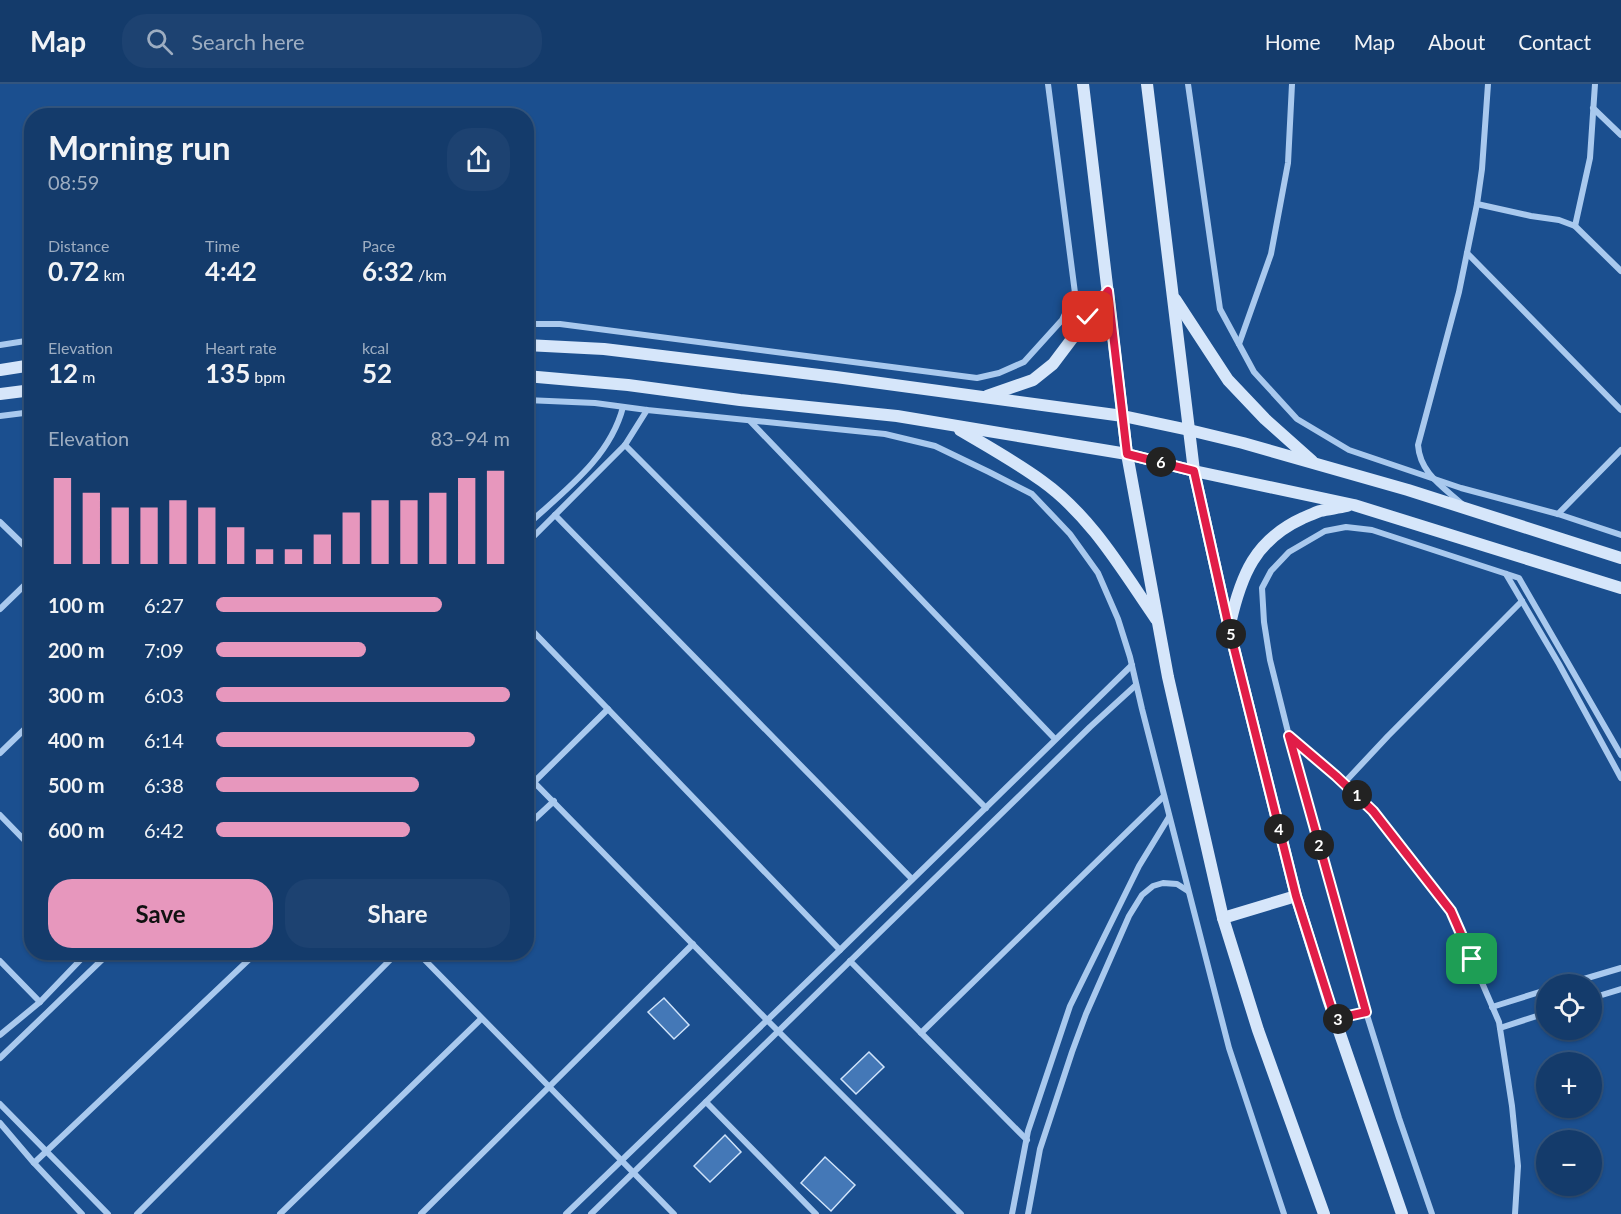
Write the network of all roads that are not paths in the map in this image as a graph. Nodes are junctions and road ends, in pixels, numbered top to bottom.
1 (1048, 84) edge
2 (1083, 84) edge
3 (1147, 84) edge
4 (1188, 84) edge
5 (1292, 84) edge
6 (1488, 84) edge
7 (1594, 84) edge
8 (1593, 108) junction
9 (1621, 135) edge
10 (1477, 204) junction
11 (1575, 226) junction
12 (1467, 253) junction
13 (1621, 271) edge
14 (1108, 291) junction
15 (1173, 296) junction
16 (534, 324) edge
17 (24, 341) edge
18 (1239, 344) junction
19 (0, 345) edge
20 (534, 345) edge
21 (24, 366) edge
22 (0, 370) edge
23 (534, 377) edge
24 (24, 391) edge
25 (0, 394) edge
26 (983, 397) junction
27 (534, 400) edge
28 (623, 406) junction
29 (647, 410) junction
30 (1621, 410) edge
31 (24, 413) edge
32 (0, 416) edge
33 (1123, 416) junction
34 (750, 420) junction
35 (953, 425) junction
36 (1189, 430) junction
37 (625, 445) junction
38 (1621, 450) edge
39 (1127, 454) junction
40 (1314, 464) junction
41 (1194, 471) junction
42 (1432, 478) junction
43 (1354, 505) junction
44 (1469, 510) junction
45 (1558, 514) junction
46 (555, 515) junction
47 (534, 518) edge
48 (0, 522) edge
49 (1621, 535) edge
50 (534, 536) edge
51 (24, 545) edge
52 (1621, 558) edge
53 (1506, 574) junction
54 (24, 586) edge
55 (1621, 588) edge
56 (1522, 601) junction
57 (0, 609) edge
58 (1158, 622) junction
59 (1229, 628) junction
60 (534, 632) edge
61 (1132, 665) junction
62 (1136, 685) junction
63 (608, 709) junction
64 (24, 730) edge
65 (1289, 736) junction
66 (1055, 740) junction
67 (0, 753) edge
68 (1621, 755) edge
69 (1621, 778) edge
70 (534, 782) joint
71 (1344, 783) junction
72 (1164, 796) junction
73 (554, 801) junction
74 (986, 808) junction
75 (0, 815) edge
76 (1169, 817) junction
77 (534, 820) edge
78 (24, 840) edge
79 (912, 879) junction
80 (1189, 892) junction
81 (1296, 896) junction
82 (1223, 918) junction
83 (693, 944) junction
84 (840, 950) junction
85 (80, 960) edge
86 (102, 960) edge
87 (249, 960) edge
88 (390, 960) edge
89 (425, 960) edge
90 (0, 961) edge
91 (850, 961) junction
92 (1621, 968) edge
93 (1601, 974) edge
94 (1621, 989) edge
95 (1536, 993) edge
96 (1602, 995) edge
97 (40, 1002) junction
98 (1492, 1007) junction
99 (1366, 1012) junction
100 (1536, 1016) edge
101 (481, 1019) junction
102 (1335, 1019) junction
103 (767, 1020) junction
104 (1500, 1028) junction
105 (778, 1031) junction
106 (921, 1033) junction
107 (0, 1035) edge
108 (0, 1058) edge
109 (549, 1087) junction
110 (706, 1102) junction
111 (0, 1104) edge
112 (0, 1123) edge
113 (1027, 1140) junction
114 (47, 1153) junction
115 (621, 1161) junction
116 (34, 1164) junction
117 (634, 1172) junction
118 (82, 1214) edge
119 (108, 1214) edge
120 (137, 1214) edge
121 (280, 1214) edge
122 (421, 1214) edge
123 (566, 1214) edge
124 (591, 1214) edge
125 (675, 1214) edge
126 (816, 1214) edge
127 (961, 1214) edge
128 (1012, 1214) edge
129 (1028, 1214) edge
130 (1284, 1214) edge
131 (1324, 1214) edge
132 (1402, 1214) edge
133 (1432, 1214) edge
134 (1515, 1214) edge

1 - 16 street
2 - 14 main road
3 - 15 main road
4 - 18 street
5 - 18 street
6 - 10 street
7 - 8 street
8 - 9 street
8 - 11 street
10 - 11 street
10 - 12 street
11 - 13 street
12 - 30 street
12 - 42 street
14 - 26 main road
14 - 33 main road
15 - 36 main road
15 - 40 main road
17 - 19 street
18 - 42 street
20 - 26 main road
21 - 22 main road
23 - 35 main road
24 - 25 main road
26 - 33 main road
27 - 28 street
28 - 29 street
28 - 47 street
29 - 34 street
29 - 37 street
31 - 32 street
33 - 36 main road
33 - 39 main road
34 - 61 street
34 - 66 street
35 - 39 main road
35 - 58 main road
36 - 40 main road
36 - 41 main road
37 - 46 street
37 - 74 street
38 - 45 street
39 - 41 main road
39 - 58 main road
40 - 44 main road
41 - 43 main road
41 - 59 main road
42 - 44 street
42 - 45 street
43 - 55 main road
43 - 59 main road
44 - 52 main road
45 - 49 street
46 - 50 street
46 - 79 street
48 - 51 street
53 - 56 street
53 - 65 street
53 - 68 street
54 - 57 street
56 - 69 street
56 - 71 street
58 - 82 main road
59 - 81 main road
60 - 63 street
61 - 62 street
61 - 66 street
62 - 72 street
62 - 91 street
63 - 70 street
63 - 84 street
64 - 67 street
65 - 71 street
65 - 99 street
66 - 74 street
70 - 73 street
71 - 98 street
72 - 76 street
72 - 106 street
73 - 77 street
73 - 83 street
74 - 79 street
75 - 78 street
76 - 80 street
76 - 113 street
79 - 84 street
80 - 129 street
80 - 130 street
81 - 82 main road
81 - 102 main road
82 - 131 main road
83 - 103 street
83 - 109 street
84 - 103 street
85 - 97 street
86 - 108 street
87 - 114 street
88 - 120 street
89 - 101 street
90 - 97 street
91 - 105 street
91 - 106 street
92 - 93 street
94 - 96 street
95 - 98 street
97 - 107 street
98 - 104 street
99 - 102 street
99 - 133 street
100 - 104 street
101 - 109 street
101 - 121 street
102 - 132 main road
103 - 105 street
103 - 115 street
104 - 134 street
105 - 110 street
105 - 127 street
106 - 113 street
109 - 115 street
109 - 122 street
110 - 117 street
110 - 126 street
111 - 114 street
112 - 116 street
113 - 128 street
114 - 116 street
114 - 119 street
115 - 117 street
115 - 123 street
116 - 118 street
117 - 124 street
117 - 125 street

